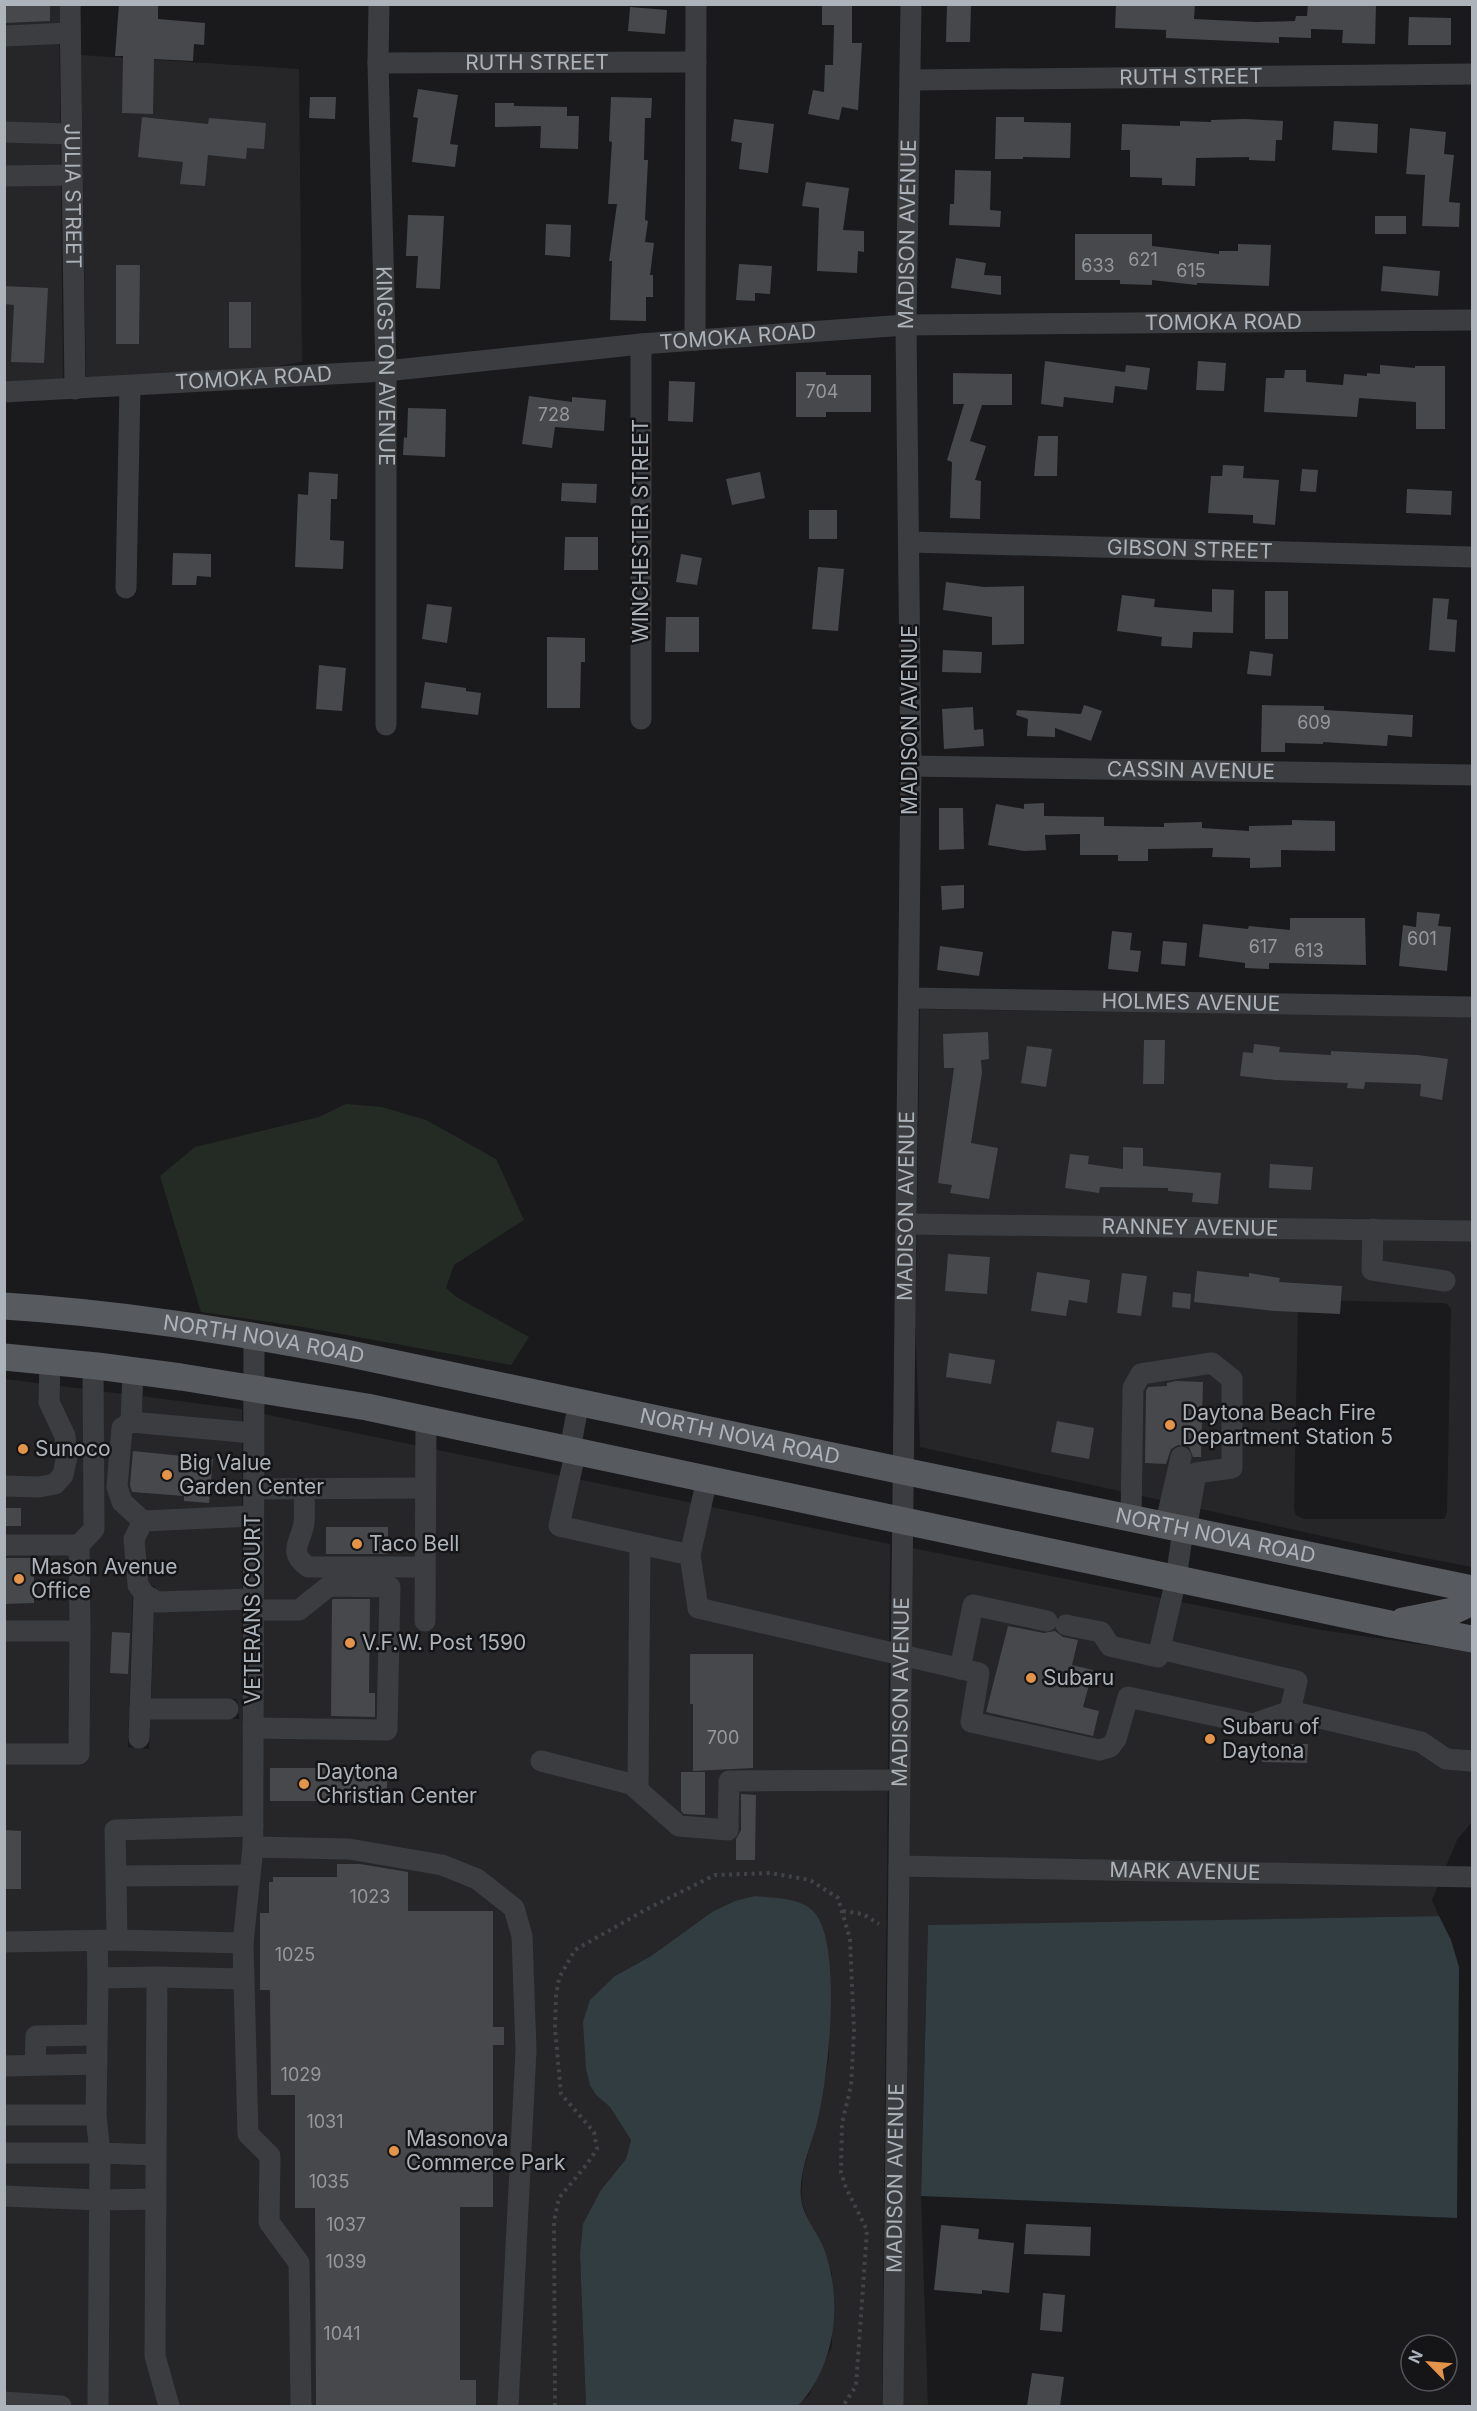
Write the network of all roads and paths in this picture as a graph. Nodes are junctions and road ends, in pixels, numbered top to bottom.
1 (70, 4) edge
2 (379, 4) edge
3 (696, 4) edge
4 (911, 4) edge
5 (70, 33) junction
6 (4, 36) edge
7 (696, 62) junction
8 (378, 63) junction
9 (1473, 74) edge
10 (911, 80) junction
11 (4, 132) edge
12 (71, 134) junction
13 (4, 176) edge
14 (72, 176) junction
15 (1473, 320) edge
16 (906, 325) junction
17 (695, 340) junction
18 (641, 344) junction
19 (386, 371) junction
20 (130, 386) junction
21 (75, 389) junction
22 (4, 393) edge
23 (910, 542) junction
24 (1473, 557) edge
25 (126, 588) dead end
26 (641, 719) dead end
27 (386, 725) dead end
28 (910, 766) junction
29 (1473, 775) edge
30 (909, 998) junction
31 (1473, 1007) edge
32 (906, 1224) junction
33 (1373, 1229) junction
34 (1473, 1231) edge
35 (1445, 1281) dead end
36 (4, 1306) edge
37 (254, 1336) junction
38 (4, 1357) edge
39 (50, 1361) junction
40 (93, 1365) junction
41 (133, 1371) junction
42 (253, 1388) junction
43 (579, 1402) junction
44 (426, 1420) junction
45 (131, 1422) junction
46 (253, 1433) junction
47 (573, 1450) junction
48 (1181, 1457) dead end
49 (903, 1471) junction
50 (707, 1479) junction
51 (4, 1486) edge
52 (426, 1488) junction
53 (253, 1489) junction
54 (304, 1489) junction
55 (253, 1516) junction
56 (1131, 1519) junction
57 (901, 1520) junction
58 (143, 1521) junction
59 (1178, 1529) junction
60 (640, 1544) junction
61 (4, 1545) edge
62 (79, 1545) junction
63 (690, 1555) junction
64 (425, 1567) junction
65 (1176, 1579) junction
66 (1473, 1589) edge
67 (144, 1594) junction
68 (1473, 1602) edge
69 (253, 1605) junction
70 (424, 1621) dead end
71 (1390, 1624) junction
72 (4, 1631) edge
73 (80, 1631) junction
74 (1473, 1639) edge
75 (1159, 1653) junction
76 (900, 1656) junction
77 (960, 1669) junction
78 (140, 1709) junction
79 (228, 1709) dead end
80 (1290, 1711) junction
81 (253, 1728) junction
82 (139, 1738) dead end
83 (4, 1754) edge
84 (541, 1761) dead end
85 (1473, 1761) edge
86 (899, 1780) junction
87 (638, 1790) junction
88 (253, 1826) junction
89 (253, 1847) junction
90 (899, 1866) junction
91 (249, 1875) junction
92 (116, 1876) junction
93 (1473, 1877) edge
94 (843, 1911) junction
95 (897, 1935) junction
96 (107, 1940) junction
97 (4, 1942) edge
98 (243, 1943) junction
99 (157, 1977) junction
100 (98, 1978) junction
101 (244, 1979) junction
102 (97, 2035) junction
103 (96, 2064) junction
104 (35, 2065) junction
105 (4, 2066) edge
106 (4, 2115) edge
107 (96, 2115) junction
108 (4, 2153) edge
109 (100, 2153) junction
110 (156, 2155) junction
111 (4, 2196) edge
112 (156, 2199) junction
113 (100, 2200) junction
114 (4, 2403) edge
115 (61, 2406) edge
116 (98, 2406) edge
117 (169, 2406) edge
118 (300, 2406) edge
119 (508, 2406) edge
120 (555, 2406) edge
121 (843, 2406) edge
122 (893, 2406) edge

1 - 5 street, JULIA STREET
2 - 8 street, KINGSTON AVENUE
3 - 7 street
4 - 10 street, MADISON AVENUE
5 - 6 street
5 - 12 street, JULIA STREET
7 - 8 street, RUTH STREET
7 - 17 street
8 - 19 street, KINGSTON AVENUE
9 - 10 street, RUTH STREET
10 - 16 street, MADISON AVENUE
11 - 12 street
12 - 14 street, JULIA STREET
13 - 14 street
14 - 21 street, JULIA STREET
15 - 16 street, TOMOKA ROAD
16 - 17 street, TOMOKA ROAD
16 - 23 street, MADISON AVENUE
17 - 18 street, TOMOKA ROAD
18 - 19 street, TOMOKA ROAD
18 - 26 street, WINCHESTER STREET
19 - 20 street, TOMOKA ROAD
19 - 27 street, KINGSTON AVENUE
20 - 21 street, TOMOKA ROAD
20 - 25 street
21 - 22 street, TOMOKA ROAD
23 - 24 street, GIBSON STREET
23 - 28 street, MADISON AVENUE
28 - 29 street, CASSIN AVENUE
28 - 30 street, MADISON AVENUE
30 - 31 street, HOLMES AVENUE
30 - 32 street, MADISON AVENUE
32 - 33 street, RANNEY AVENUE
32 - 49 street, MADISON AVENUE
33 - 34 street, RANNEY AVENUE
33 - 35 street
36 - 37 main road, NORTH NOVA ROAD
37 - 42 street, VETERANS COURT
37 - 43 main road, NORTH NOVA ROAD
38 - 39 main road
39 - 40 main road
39 - 51 street
40 - 41 main road
40 - 62 street
41 - 42 main road
41 - 45 street
42 - 44 main road
42 - 46 street, VETERANS COURT
43 - 47 street
43 - 49 main road, NORTH NOVA ROAD
44 - 47 main road
44 - 52 street
45 - 46 street
45 - 58 street
46 - 53 street, VETERANS COURT
47 - 50 main road
47 - 60 street
48 - 59 street
49 - 56 main road, NORTH NOVA ROAD
49 - 57 street, MADISON AVENUE
50 - 57 main road
50 - 63 street
52 - 54 street
52 - 64 street
53 - 54 street
53 - 55 street, VETERANS COURT
54 - 64 street
55 - 58 street
55 - 69 street, VETERANS COURT
56 - 59 main road, NORTH NOVA ROAD
56 - 59 street
57 - 65 main road
57 - 76 street, MADISON AVENUE
58 - 67 street
59 - 65 street
59 - 66 main road, NORTH NOVA ROAD
60 - 63 street
60 - 87 street
61 - 62 street
62 - 73 street
63 - 76 street
64 - 70 street
65 - 71 main road
65 - 75 street
67 - 69 street
67 - 78 street
68 - 71 main road
69 - 81 street, VETERANS COURT
69 - 81 street
71 - 74 main road
72 - 73 street
73 - 83 street
75 - 77 street
75 - 80 street
76 - 77 street
76 - 86 street, MADISON AVENUE
77 - 80 street
78 - 79 street
78 - 82 street
80 - 85 street
81 - 88 street, VETERANS COURT
84 - 87 street
86 - 87 street
86 - 90 street, MADISON AVENUE
88 - 89 street, VETERANS COURT
88 - 92 street
89 - 91 street, VETERANS COURT
89 - 119 street
90 - 93 street, MARK AVENUE
90 - 95 street, MADISON AVENUE
91 - 92 street
91 - 98 street, VETERANS COURT
92 - 96 street
94 - 95 path
94 - 120 path
94 - 121 path
95 - 122 street, MADISON AVENUE
96 - 97 street
96 - 98 street
96 - 100 street
98 - 101 street, VETERANS COURT
99 - 100 street
99 - 101 street
99 - 110 street
100 - 102 street
101 - 118 street, VETERANS COURT
102 - 103 street
102 - 104 street
103 - 104 street
103 - 107 street
104 - 105 street
106 - 107 street
107 - 109 street
108 - 109 street
109 - 110 street
109 - 113 street
110 - 112 street
111 - 113 street
112 - 113 street
112 - 117 street
113 - 116 street
114 - 115 street

